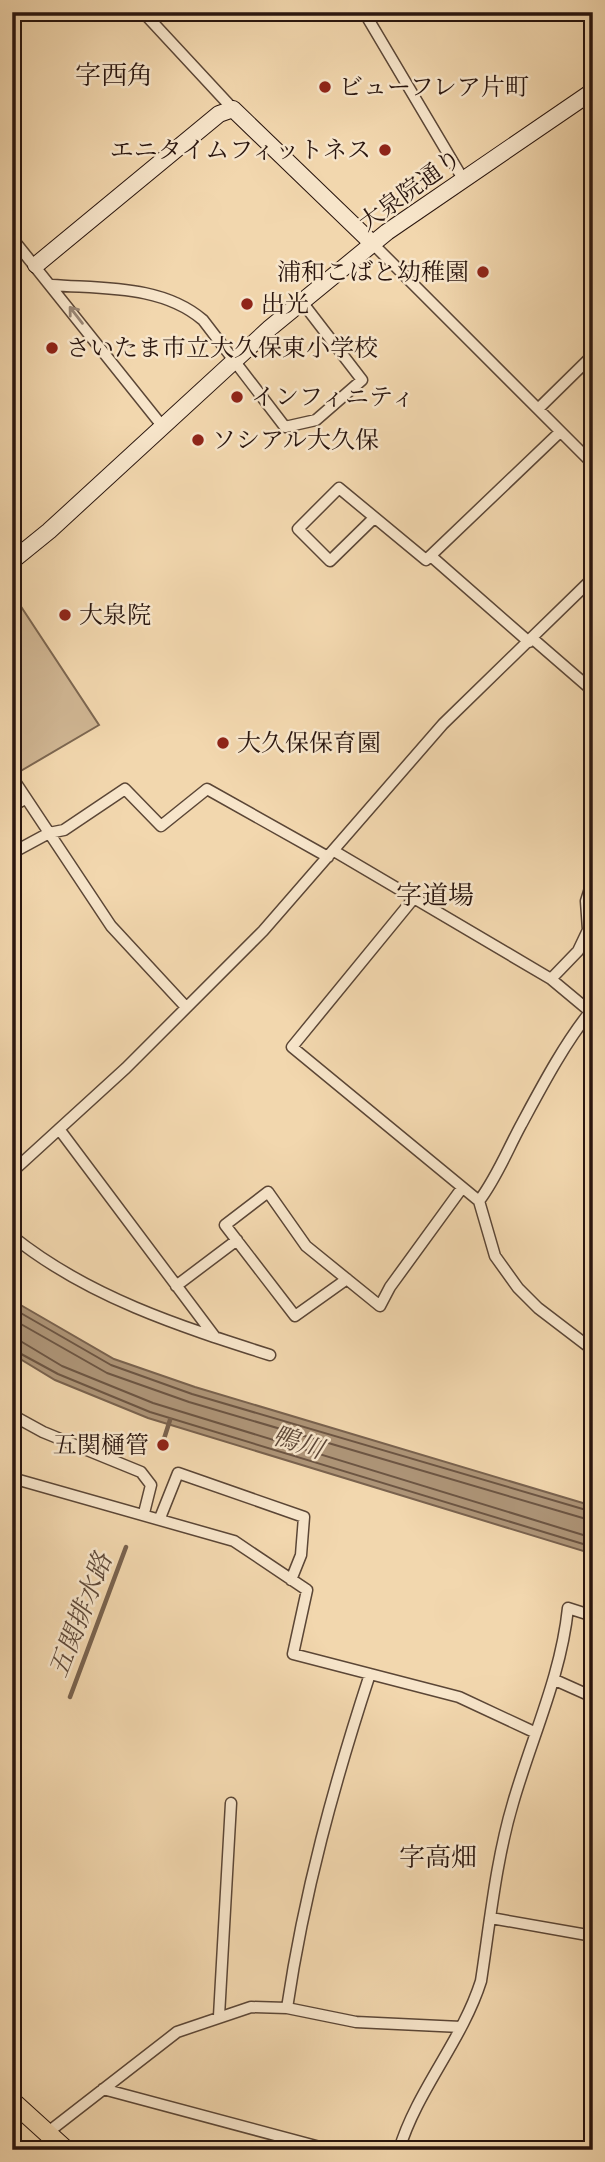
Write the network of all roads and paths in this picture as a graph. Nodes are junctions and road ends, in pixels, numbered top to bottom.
1 (364, 12) edge
2 (147, 14) edge
3 (593, 91) edge
4 (233, 109) junction
5 (463, 180) junction
6 (12, 238) edge
7 (373, 244) junction
8 (36, 265) junction
9 (52, 285) junction
10 (302, 302) junction
11 (593, 355) edge
12 (234, 360) junction
13 (538, 409) junction
14 (163, 427) junction
15 (560, 432) junction
16 (593, 464) edge
17 (374, 518) junction
18 (432, 557) junction
19 (12, 561) edge
20 (593, 578) edge
21 (531, 640) junction
22 (593, 691) edge
23 (12, 777) edge
24 (25, 799) junction
25 (12, 806) edge
26 (49, 834) junction
27 (12, 853) edge
28 (331, 854) junction
29 (593, 879) edge
30 (414, 898) junction
31 (551, 979) junction
32 (185, 1006) junction
33 (591, 1013) edge
34 (59, 1129) junction
35 (13, 1169) edge
36 (462, 1188) junction
37 (479, 1201) junction
38 (12, 1236) edge
39 (237, 1240) junction
40 (346, 1279) junction
41 (176, 1286) junction
42 (215, 1338) junction
43 (593, 1349) edge
44 (270, 1355) dead end
45 (12, 1415) edge
46 (12, 1478) edge
47 (144, 1513) junction
48 (160, 1518) junction
49 (291, 1580) junction
50 (593, 1616) edge
51 (370, 1674) junction
52 (555, 1680) junction
53 (593, 1697) edge
54 (534, 1732) junction
55 (231, 1803) dead end
56 (491, 1918) junction
57 (593, 1936) edge
58 (287, 2008) junction
59 (219, 2016) junction
60 (461, 2027) junction
61 (103, 2089) junction
62 (12, 2101) edge
63 (47, 2133) junction
64 (65, 2150) edge
65 (331, 2150) edge
66 (399, 2150) edge

1 - 5 street
2 - 4 street
3 - 5 street, 大泉院通り
4 - 7 street
4 - 8 street
5 - 7 street, 大泉院通り
6 - 8 street
7 - 10 street, 大泉院通り
7 - 13 street
8 - 9 street
9 - 12 street
14 -> 9 street
10 - 12 street, 大泉院通り
10 - 12 street
11 - 13 street
12 - 14 street, 大泉院通り
13 - 15 street
14 - 19 street, 大泉院通り
15 - 16 street
15 - 18 street
17 - 17 street
17 - 18 street
18 - 21 street
20 - 21 street
21 - 22 street
21 - 28 street
23 - 24 street
24 - 25 street
24 - 26 street
26 - 27 street
26 - 28 street
26 - 32 street
28 - 30 street
28 - 32 street
29 - 31 street
30 - 31 street
30 - 36 street
31 - 33 street
32 - 34 street
33 - 37 street
34 - 35 street
34 - 41 street
36 - 37 street
36 - 40 street
37 - 43 street
38 - 42 street
39 - 40 street
39 - 40 street
39 - 41 street
41 - 42 street
42 - 44 street
45 - 47 street
46 - 47 street
47 - 48 street
48 - 49 street
48 - 49 street
49 - 51 street
50 - 52 street
51 - 54 street
51 - 58 street
52 - 53 street
52 - 54 street
54 - 56 street
55 - 59 street
56 - 57 street
56 - 60 street
58 - 59 street
58 - 60 street
59 - 61 street
60 - 66 street
61 - 63 street
61 - 65 street
62 - 63 main road
63 - 64 main road

